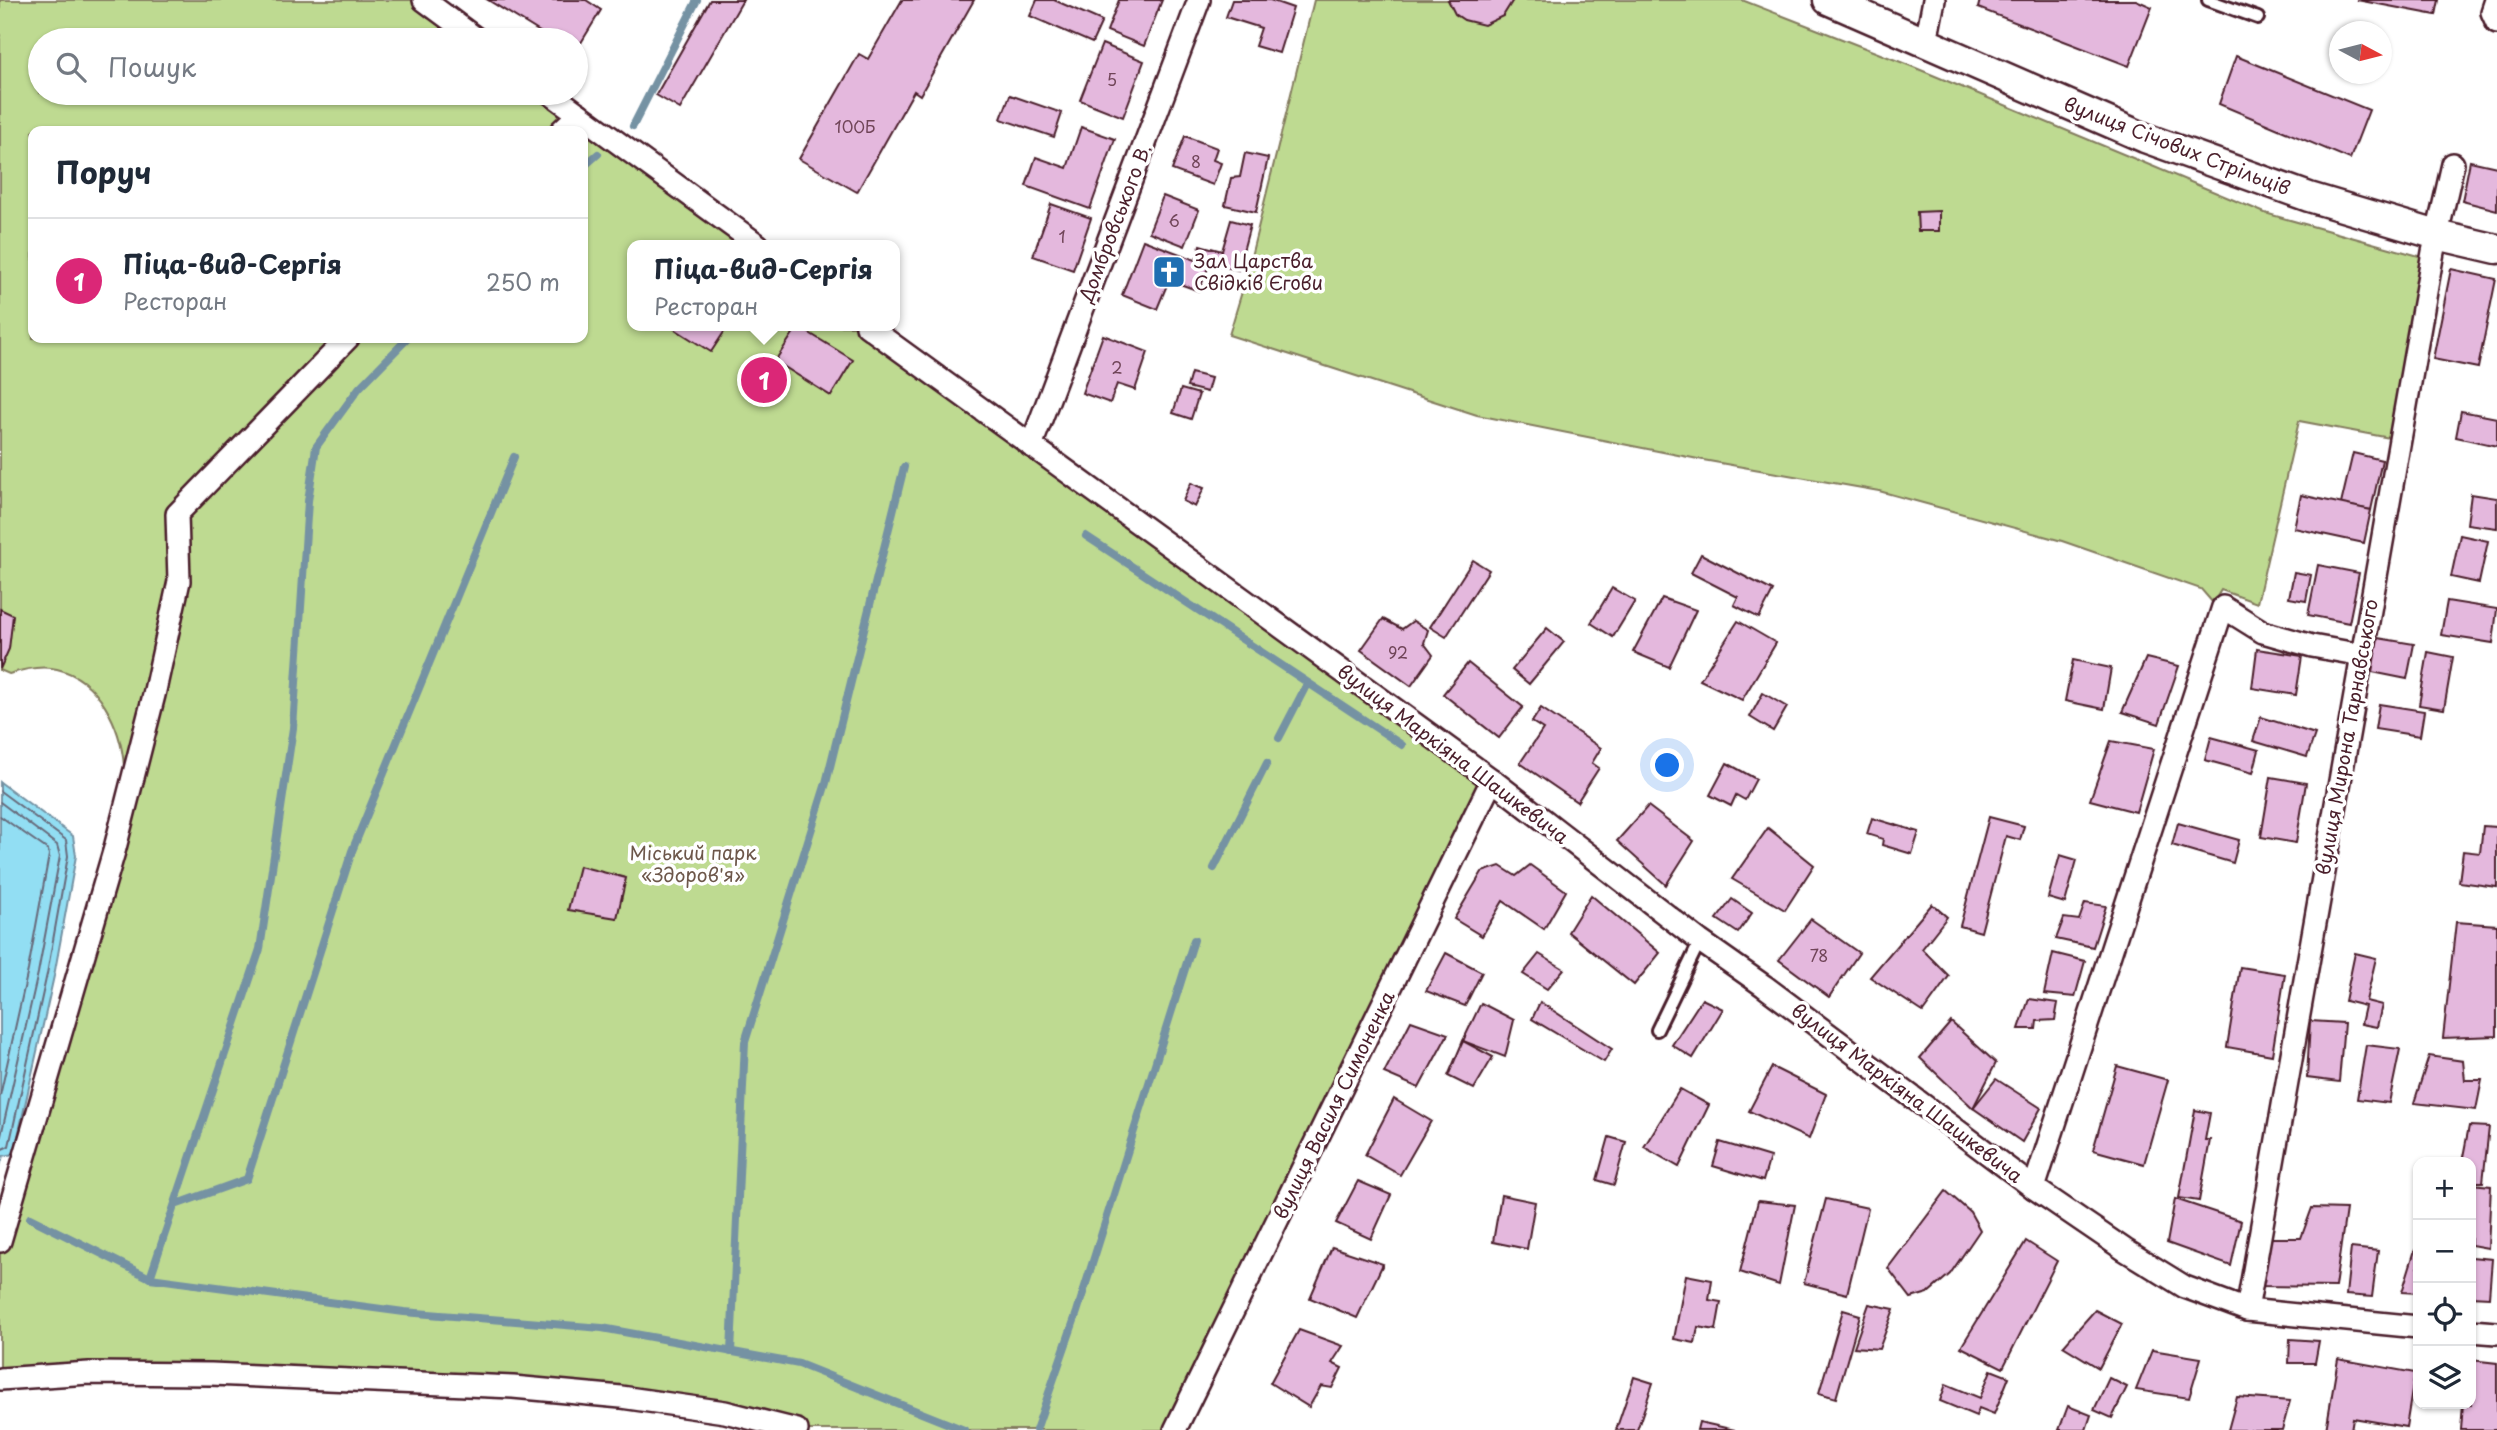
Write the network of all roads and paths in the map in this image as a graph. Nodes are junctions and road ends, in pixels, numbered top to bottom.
1 (424, 0) edge
2 (1199, 0) edge
3 (1828, 0) edge
4 (1934, 0) edge
5 (2208, 0) edge
6 (2496, 0) edge
7 (2258, 18) dead end
8 (2497, 23) edge
9 (462, 28) edge
10 (1926, 42) junction
11 (567, 105) edge
12 (579, 114) junction
13 (566, 126) edge
14 (2453, 164) dead end
15 (2437, 235) junction
16 (751, 240) edge
17 (2497, 249) edge
18 (874, 331) edge
19 (343, 343) edge
20 (1031, 446) junction
21 (2362, 655) junction
22 (1492, 780) junction
23 (1700, 941) junction
24 (1657, 1030) dead end
25 (2034, 1188) junction
26 (0, 1241) edge
27 (2247, 1310) junction
28 (2413, 1327) edge
29 (2476, 1331) edge
30 (2497, 1333) edge
31 (0, 1379) edge
32 (797, 1430) edge
33 (1175, 1430) edge

1 - 9 street
2 - 20 street, Домбровського В.
3 - 10 street, вулиця Січових Стрільців
4 - 10 street
5 - 7 lane
6 - 8 street
10 - 15 street, вулиця Січових Стрільців
11 - 12 street
12 - 13 street
12 - 16 street
14 - 15 street, вулиця Мирона Тарнавського
15 - 17 street, вулиця Січових Стрільців
15 - 21 street, вулиця Мирона Тарнавського
18 - 20 street, вулиця Маркіяна Шашкевича
19 - 26 street
20 - 22 street, вулиця Маркіяна Шашкевича
21 - 25 street, вулиця Маркіяна Шашкевича
21 - 27 street, вулиця Мирона Тарнавського
22 - 23 street, вулиця Маркіяна Шашкевича
22 - 33 street, вулиця Василя Симоненка
23 - 24 lane
23 - 25 street, вулиця Маркіяна Шашкевича
25 - 27 street, вулиця Маркіяна Шашкевича
27 - 28 street, вулиця Маркіяна Шашкевича
29 - 30 street
31 - 32 street

